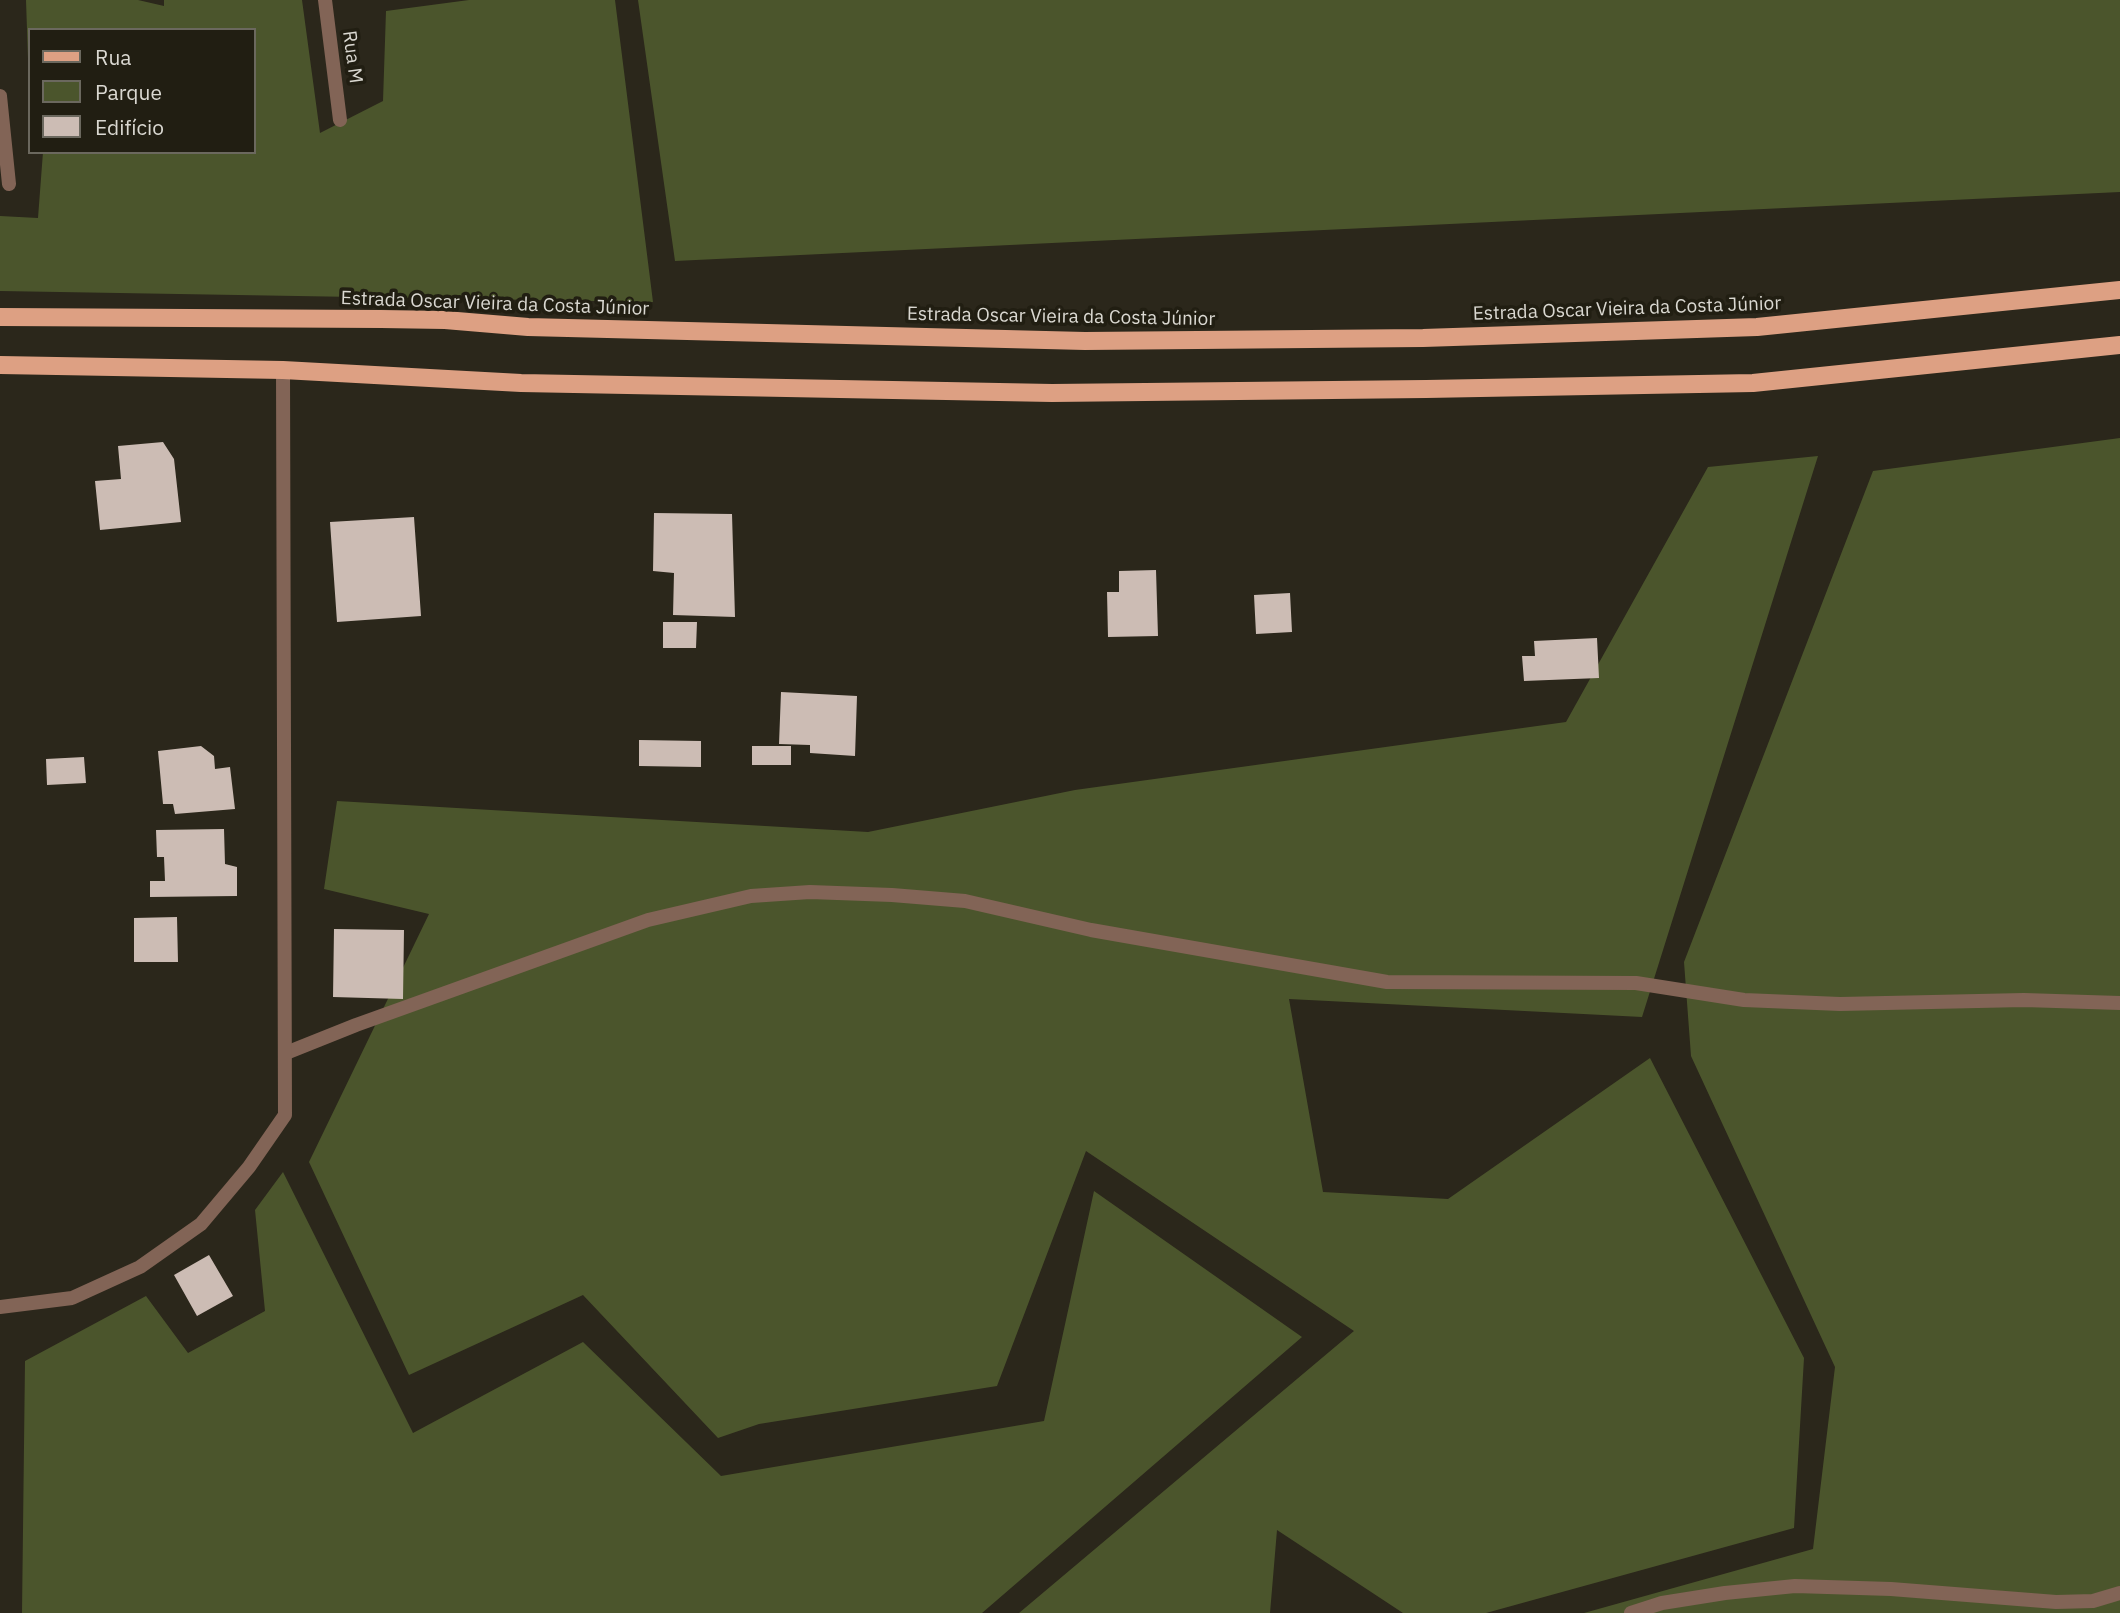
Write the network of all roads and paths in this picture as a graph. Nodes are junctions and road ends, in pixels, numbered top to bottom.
1 (324, 0) edge
2 (0, 96) edge
3 (340, 120) dead end
4 (9, 184) dead end
5 (2120, 290) edge
6 (0, 317) edge
7 (2120, 345) edge
8 (2030, 353) junction
9 (2120, 357) edge
10 (0, 365) edge
11 (283, 370) junction
12 (2120, 1003) edge
13 (286, 1053) junction
14 (0, 1307) edge
15 (2120, 1593) edge
16 (1631, 1613) edge

1 - 3 street, Rua M
2 - 4 street
5 - 6 main road, Estrada Oscar Vieira da Costa Júnior
7 - 8 main road
8 - 9 main road
8 - 11 main road
10 - 11 main road
11 - 13 street
12 - 13 street
13 - 14 street
15 - 16 street

